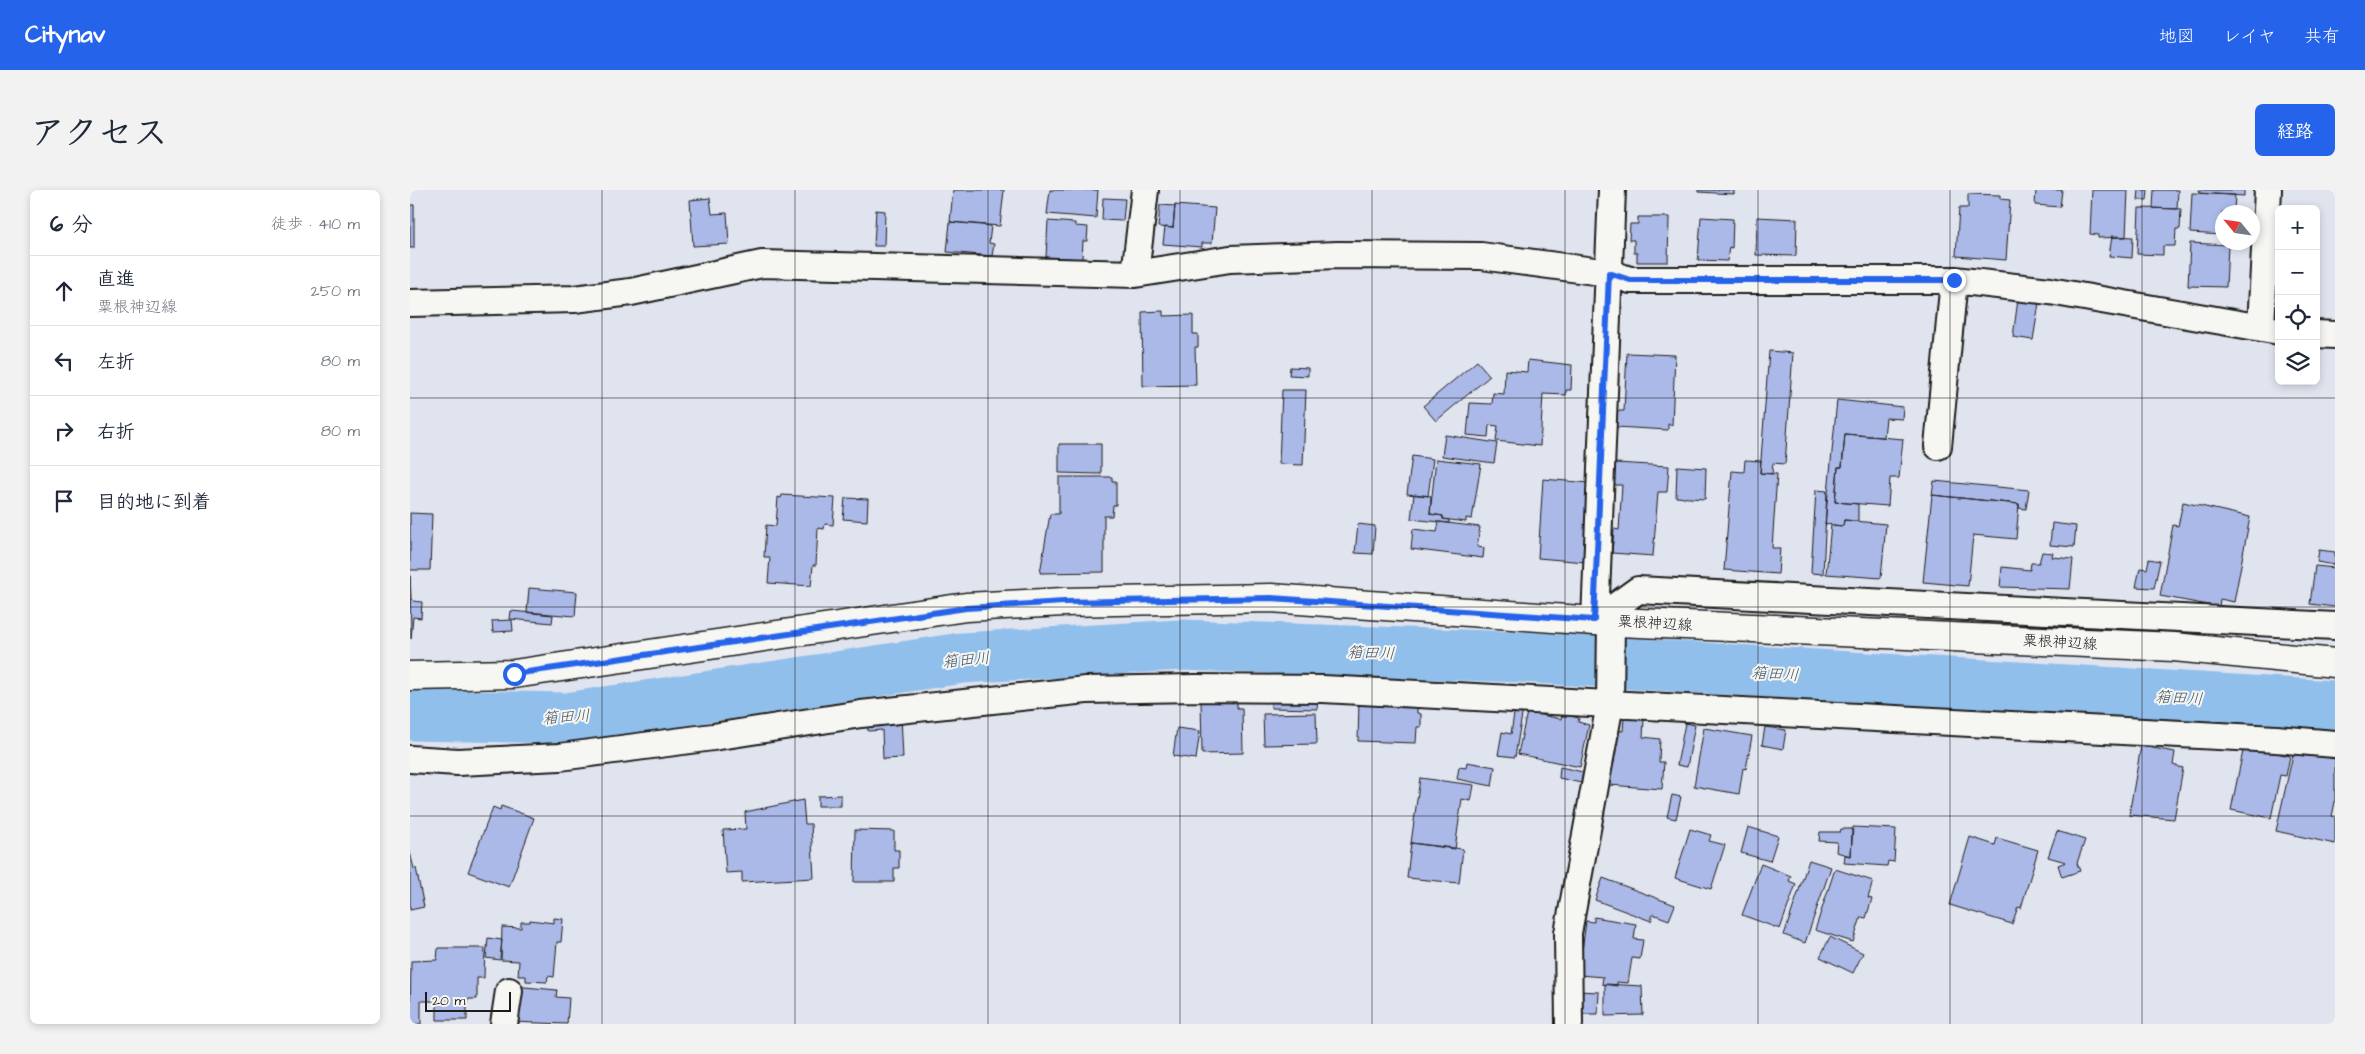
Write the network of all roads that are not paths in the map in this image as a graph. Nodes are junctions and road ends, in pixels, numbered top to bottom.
1 (1145, 190) edge
2 (1612, 190) edge
3 (2268, 190) edge
4 (1609, 273) junction
5 (1135, 274) junction
6 (1954, 280) junction
7 (410, 303) edge
8 (2270, 329) edge
9 (2320, 334) edge
10 (2335, 335) edge
11 (1938, 446) dead end
12 (1603, 621) junction
13 (2335, 626) edge
14 (2335, 663) edge
15 (410, 676) edge
16 (1610, 704) junction
17 (2335, 744) edge
18 (410, 759) edge
19 (509, 991) dead end
20 (504, 1024) edge
21 (1569, 1024) edge

1 - 5 street
2 - 4 street
3 - 8 street
4 - 5 street
4 - 6 street
4 - 12 street
5 - 7 street
6 - 8 street
6 - 11 street
9 - 10 street
12 - 13 street
12 - 14 main road, 粟根神辺線
12 - 15 main road, 粟根神辺線
12 - 16 street
16 - 17 street
16 - 18 street
16 - 21 street
19 - 20 street

